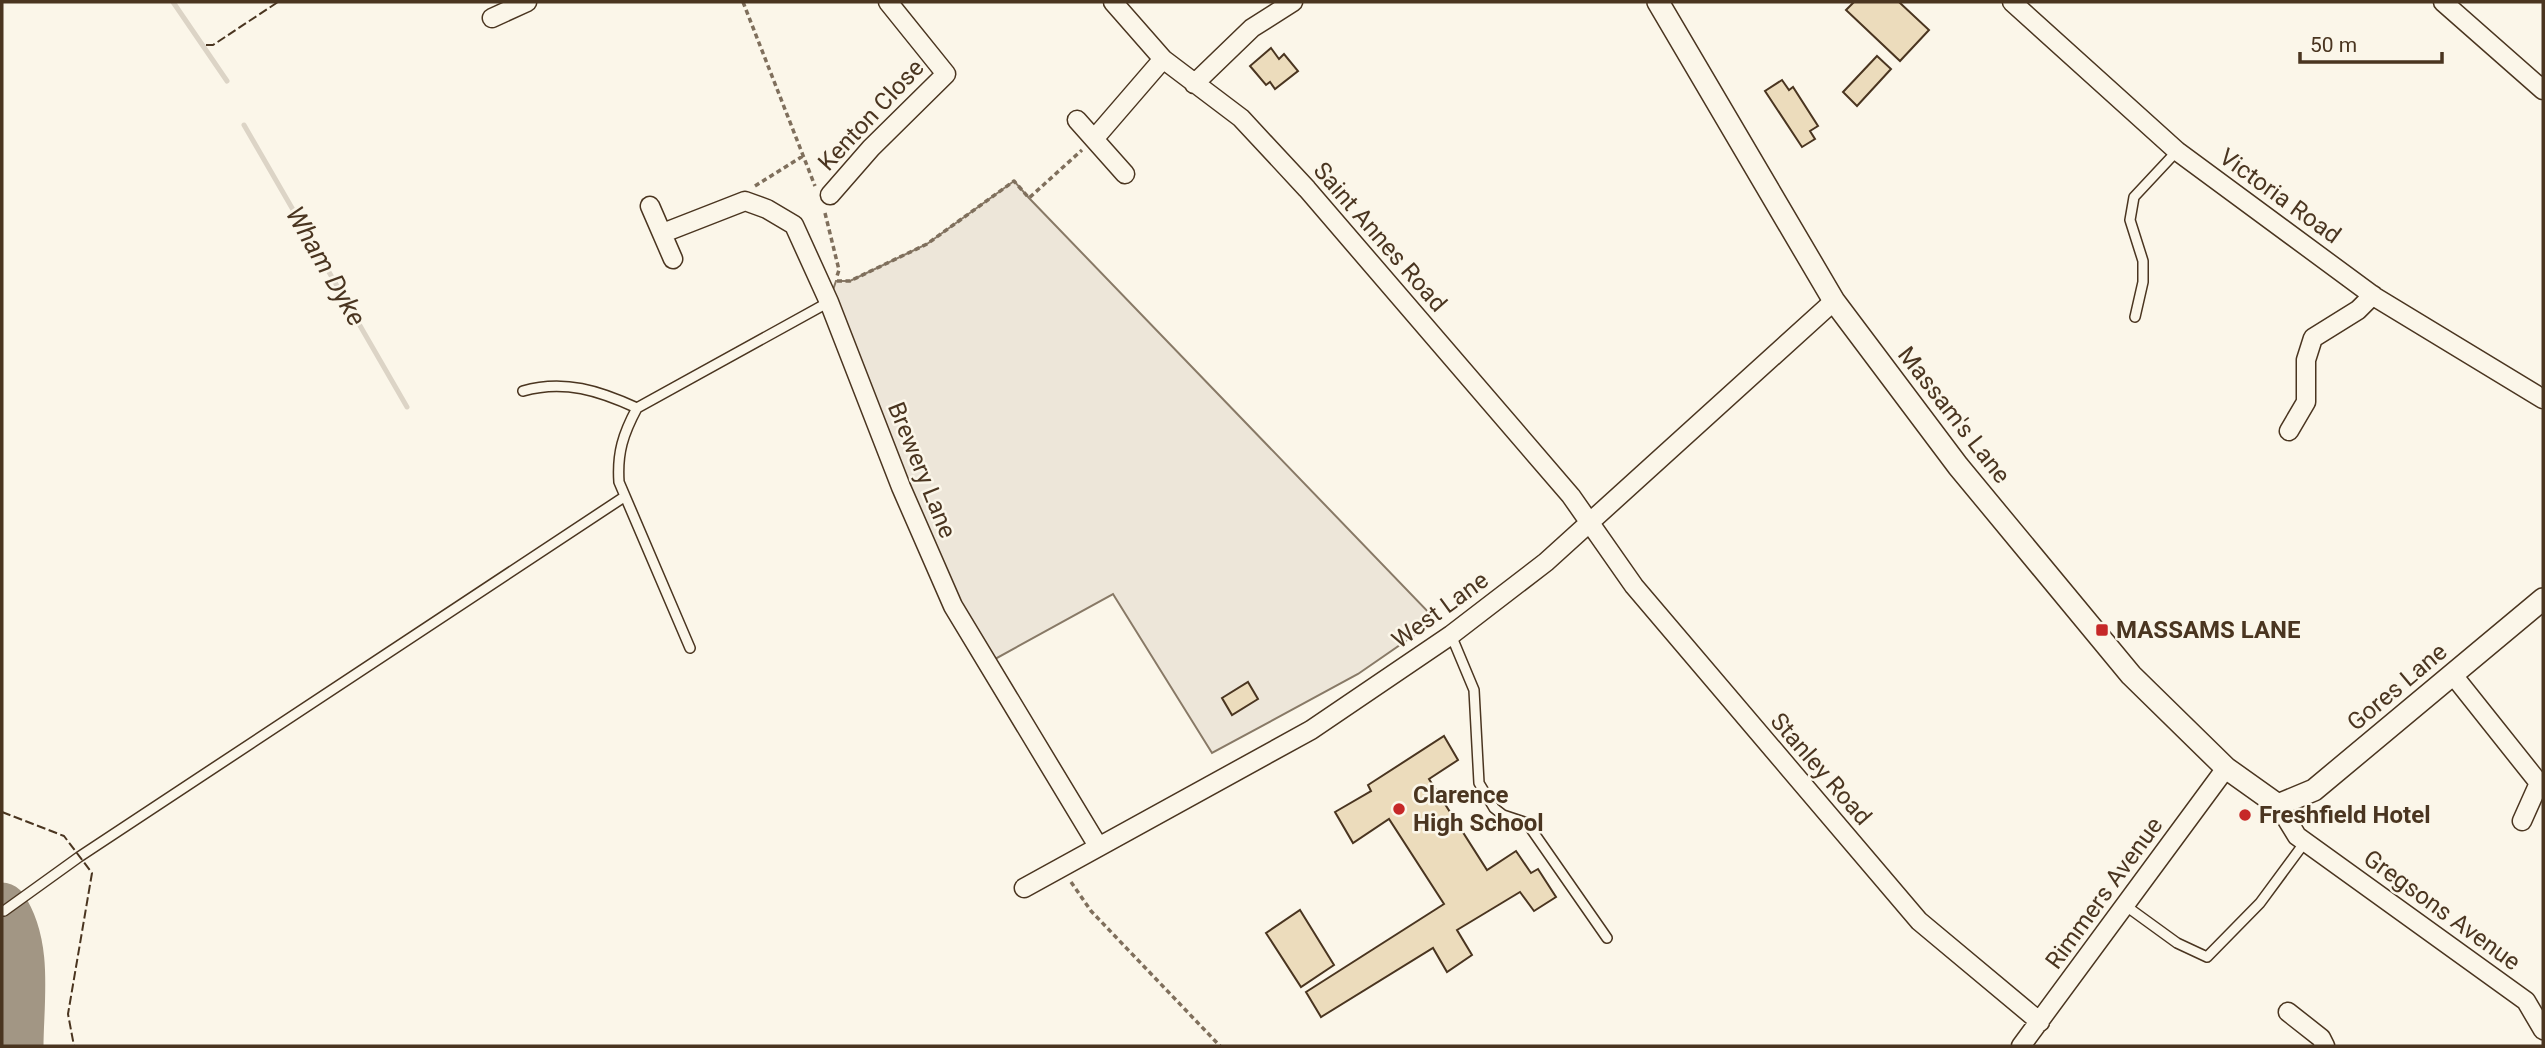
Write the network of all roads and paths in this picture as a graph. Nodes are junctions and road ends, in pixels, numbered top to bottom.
1 (527, 2) edge
2 (743, 2) edge
3 (888, 2) edge
4 (1114, 2) edge
5 (1293, 2) edge
6 (1658, 2) edge
7 (2012, 2) edge
8 (2443, 2) edge
9 (492, 18) dead end
10 (1163, 59) junction
11 (1194, 84) junction
12 (2543, 90) edge
13 (1077, 120) dead end
14 (1094, 139) junction
15 (2177, 150) junction
16 (803, 156) junction
17 (1125, 174) dead end
18 (823, 198) junction
19 (745, 201) junction
20 (650, 206) dead end
21 (663, 233) junction
22 (673, 259) dead end
23 (836, 281) junction
24 (2373, 295) junction
25 (1834, 301) junction
26 (829, 302) junction
27 (2135, 317) dead end
28 (523, 391) dead end
29 (2543, 400) edge
30 (637, 408) junction
31 (2289, 430) dead end
32 (624, 497) junction
33 (1589, 524) junction
34 (2543, 599) edge
35 (1451, 635) junction
36 (690, 648) dead end
37 (2453, 675) junction
38 (2226, 768) junction
39 (2278, 805) junction
40 (2522, 821) dead end
41 (2305, 842) junction
42 (1098, 846) junction
43 (1062, 869) junction
44 (1024, 888) dead end
45 (2126, 906) junction
46 (4, 911) dead end
47 (1607, 938) dead end
48 (2288, 1012) dead end
49 (2040, 1022) junction
50 (2543, 1030) edge
51 (1220, 1046) edge
52 (2021, 1046) edge
53 (2325, 1046) edge

1 - 9 street
2 - 16 path
3 - 18 street, Kenton Close
4 - 10 street, Saint Annes Road
5 - 11 street
6 - 25 street, Massam's Lane
7 - 15 street, Victoria Road
8 - 12 street
10 - 11 street, Saint Annes Road
10 - 14 street
11 - 33 street, Saint Annes Road
13 - 14 street
14 - 17 street
14 - 23 path
15 - 24 street, Victoria Road
15 - 27 lane
16 - 18 path
16 - 19 path
18 - 23 path
19 - 21 street
19 - 26 street, Brewery Lane
20 - 21 street
21 - 22 street
23 - 26 path
24 - 29 street, Victoria Road
24 - 31 street
25 - 33 street, West Lane
25 - 38 street, Massam's Lane
26 - 30 lane
26 - 42 street, Brewery Lane
28 - 30 lane
30 - 32 lane
32 - 36 lane
32 - 46 lane
33 - 35 street, West Lane
33 - 49 street, Stanley Road
34 - 37 street, Gores Lane
35 - 42 street, West Lane
35 - 47 lane
37 - 39 street, Gores Lane
37 - 40 street
38 - 39 street, Massam's Lane
38 - 45 street, Rimmers Avenue
39 - 41 street, Gregsons Avenue
41 - 45 lane
41 - 50 street, Gregsons Avenue
42 - 43 street, West Lane
43 - 44 street, West Lane
43 - 51 path
45 - 49 street, Rimmers Avenue
48 - 53 street
49 - 52 street, Rimmers Avenue

